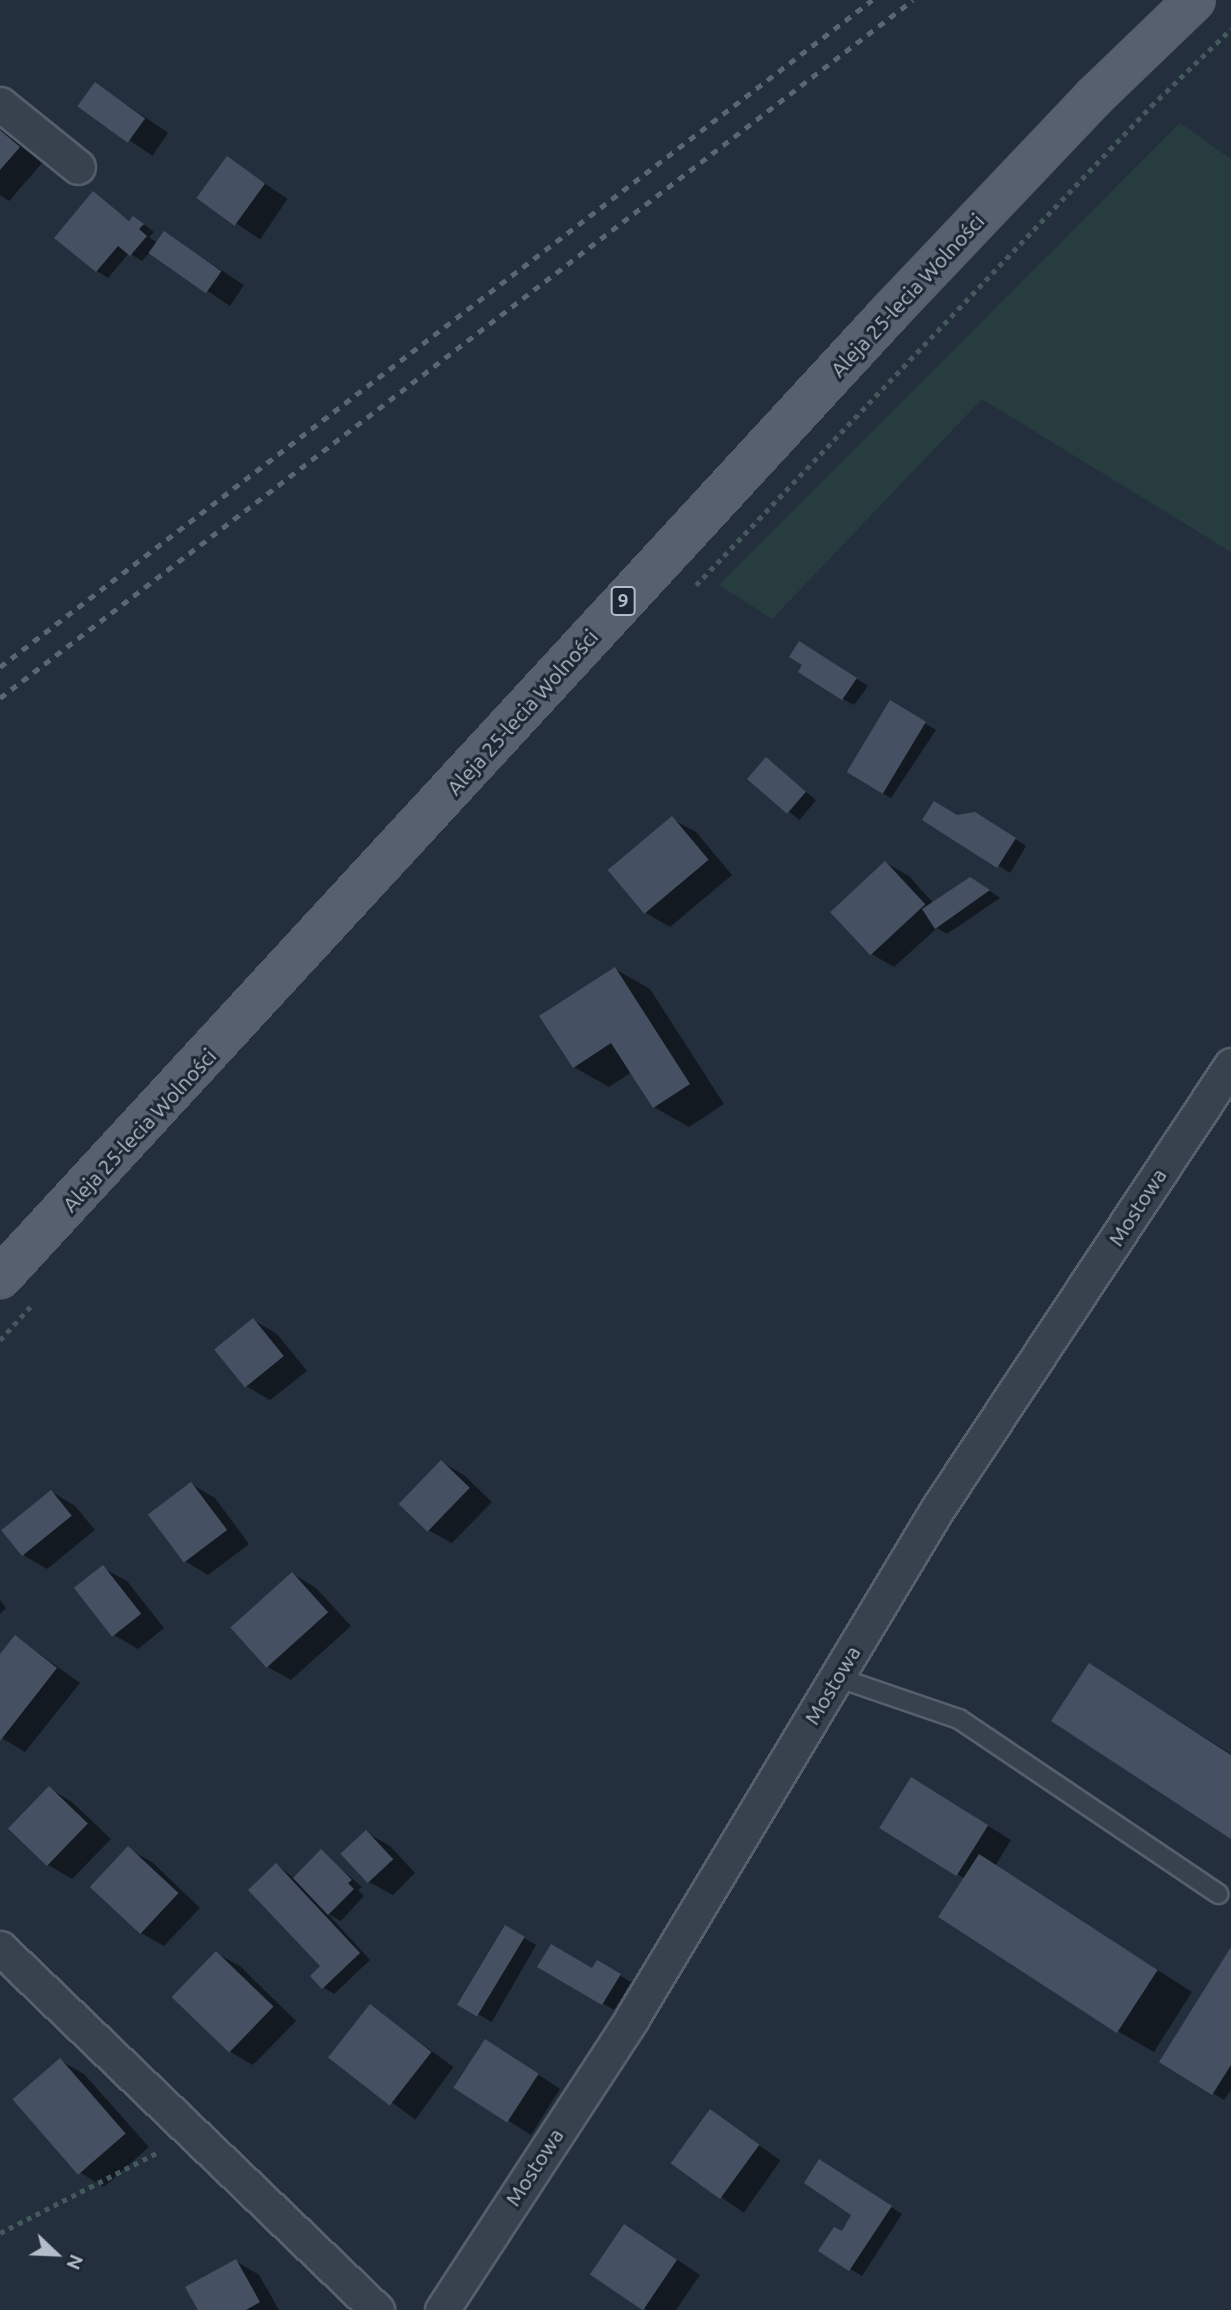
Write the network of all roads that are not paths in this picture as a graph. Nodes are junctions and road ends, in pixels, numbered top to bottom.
1 (1195, 0) edge
2 (0, 104) edge
3 (78, 167) dead end
4 (1231, 1065) edge
5 (0, 1278) edge
6 (836, 1677) junction
7 (1217, 1894) dead end
8 (0, 1948) edge
9 (377, 2310) edge
10 (442, 2310) edge

1 - 5 main road, Aleja 25-lecia Wolności / 9
2 - 3 street
4 - 6 street, Mostowa
6 - 7 lane
6 - 10 street, Mostowa
8 - 9 street

